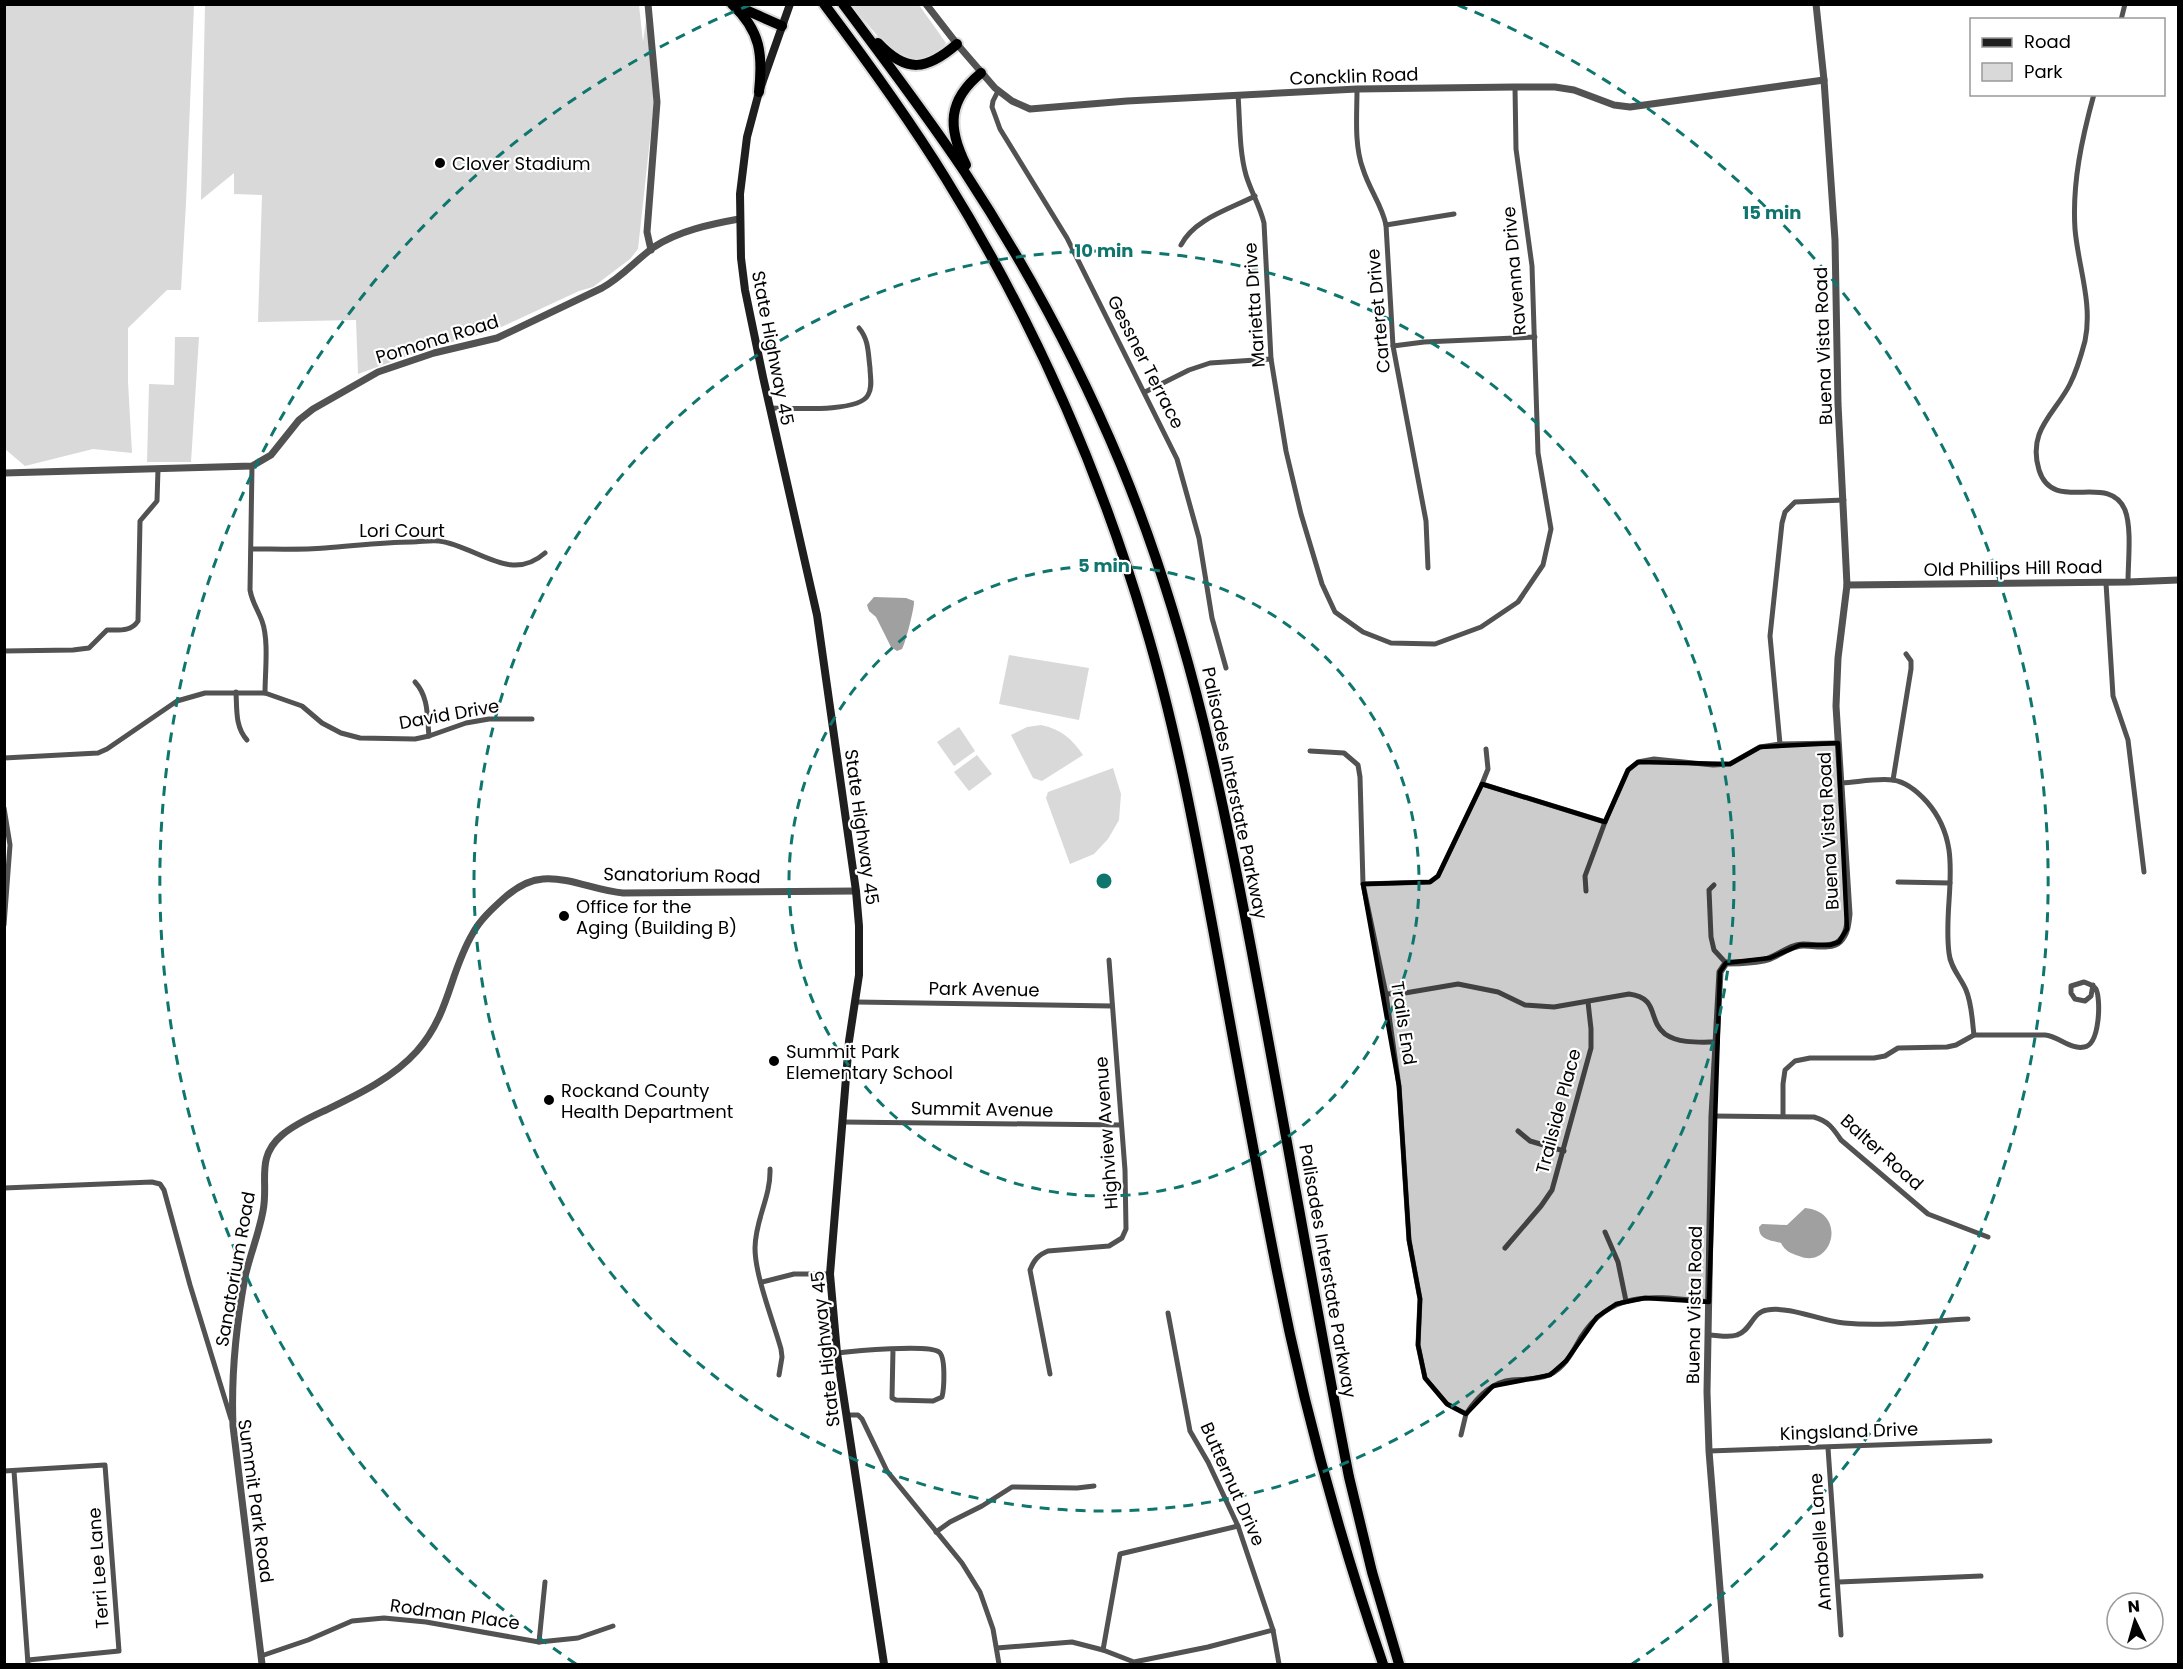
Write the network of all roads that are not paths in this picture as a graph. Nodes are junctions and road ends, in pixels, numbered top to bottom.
1 (648, 4) edge
2 (734, 4) edge
3 (790, 4) edge
4 (824, 4) edge
5 (843, 4) edge
6 (926, 4) edge
7 (1815, 4) edge
8 (782, 26) junction
9 (957, 44) junction
10 (981, 73) junction
11 (1824, 81) junction
12 (1515, 87) junction
13 (1357, 89) junction
14 (998, 91) junction
15 (759, 92) junction
16 (1239, 95) junction
17 (2094, 96) edge
18 (1255, 196) junction
19 (1454, 214) dead end
20 (739, 219) junction
21 (1386, 225) junction
22 (1007, 238) junction
23 (1181, 245) dead end
24 (651, 249) junction
25 (859, 328) dead end
26 (1535, 337) junction
27 (1393, 346) junction
28 (1271, 358) junction
29 (1145, 392) junction
30 (770, 408) junction
31 (252, 466) junction
32 (158, 469) junction
33 (4, 472) edge
34 (1844, 500) junction
35 (1301, 514) joint
36 (252, 549) junction
37 (545, 552) dead end
38 (1428, 568) dead end
39 (2178, 580) edge
40 (2128, 582) junction
41 (2106, 583) junction
42 (1847, 585) junction
43 (4, 651) edge
44 (1906, 654) dead end
45 (1226, 668) dead end
46 (415, 682) dead end
47 (236, 692) junction
48 (265, 693) junction
49 (532, 719) dead end
50 (429, 736) junction
51 (247, 740) dead end
52 (1838, 743) junction
53 (1780, 744) junction
54 (1486, 749) dead end
55 (1310, 751) dead end
56 (4, 758) edge
57 (1893, 780) junction
58 (1842, 783) junction
59 (1482, 784) junction
60 (4, 808) edge
61 (1605, 822) junction
62 (2144, 872) dead end
63 (1898, 882) dead end
64 (1950, 883) junction
65 (1363, 884) junction
66 (1714, 885) dead end
67 (856, 891) junction
68 (1586, 891) dead end
69 (4, 925) edge
70 (1109, 960) dead end
71 (1726, 963) junction
72 (2093, 985) dead end
73 (1386, 994) junction
74 (856, 1002) junction
75 (1588, 1002) junction
76 (1112, 1006) junction
77 (1974, 1035) junction
78 (1717, 1042) junction
79 (1712, 1116) junction
80 (1782, 1116) junction
81 (842, 1122) junction
82 (1121, 1125) junction
83 (1518, 1131) dead end
84 (1564, 1151) junction
85 (770, 1169) dead end
86 (4, 1188) edge
87 (1605, 1232) dead end
88 (1988, 1238) dead end
89 (1505, 1248) dead end
90 (830, 1274) junction
91 (762, 1282) junction
92 (1626, 1301) junction
93 (1710, 1302) junction
94 (1168, 1313) dead end
95 (1968, 1319) dead end
96 (1709, 1335) junction
97 (893, 1349) junction
98 (837, 1353) junction
99 (1050, 1374) dead end
100 (779, 1375) dead end
101 (1466, 1414) junction
102 (846, 1415) junction
103 (233, 1426) junction
104 (1461, 1435) dead end
105 (1990, 1441) dead end
106 (1828, 1448) junction
107 (1709, 1451) junction
108 (14, 1471) junction
109 (4, 1472) edge
110 (1094, 1486) dead end
111 (1238, 1527) junction
112 (936, 1532) junction
113 (1981, 1575) dead end
114 (545, 1582) dead end
115 (1839, 1582) junction
116 (613, 1626) dead end
117 (1273, 1630) junction
118 (1841, 1635) dead end
119 (539, 1642) junction
120 (997, 1648) junction
121 (1103, 1650) junction
122 (261, 1656) junction
123 (28, 1662) edge
124 (262, 1665) edge
125 (884, 1665) edge
126 (999, 1665) edge
127 (1280, 1665) edge
128 (1383, 1665) edge
129 (1399, 1665) edge
130 (1726, 1665) edge

1 - 24 street
2 - 8 highway
2 - 15 highway
3 - 8 main road, State Highway 45
4 - 128 highway
5 - 9 highway
5 - 22 highway, Palisades Interstate Parkway
6 - 9 street, Concklin Road
7 - 11 street, Buena Vista Road
8 - 15 main road, State Highway 45
9 - 10 street, Concklin Road
10 - 14 street, Concklin Road
10 - 22 highway
11 - 12 street, Concklin Road
11 - 34 street, Buena Vista Road
12 - 13 street, Concklin Road
12 - 26 street, Ravenna Drive
13 - 16 street, Concklin Road
13 - 21 street, Carteret Drive
14 - 16 street, Concklin Road
14 - 29 street, Gessner Terrace
15 - 20 main road, State Highway 45
16 - 18 street, Marietta Drive
17 - 40 street
18 - 23 street
18 - 28 street, Marietta Drive
19 - 21 street
20 - 24 street, Pomona Road
20 - 30 main road, State Highway 45
21 - 27 street, Carteret Drive
22 - 129 highway, Palisades Interstate Parkway
24 - 31 street, Pomona Road
25 - 30 street
26 - 27 street
26 - 35 street, Ravenna Drive
27 - 38 street, Carteret Drive
28 - 29 street
28 - 35 street, Marietta Drive
29 - 45 street, Gessner Terrace
30 - 67 main road, State Highway 45
31 - 32 street
31 - 36 street
32 - 33 street
32 - 43 street
34 - 42 street, Buena Vista Road
34 - 53 street
36 - 37 street, Lori Court
36 - 48 street
39 - 40 street, Old Phillips Hill Road
40 - 41 street, Old Phillips Hill Road
41 - 42 street, Old Phillips Hill Road
41 - 62 street
42 - 52 street, Buena Vista Road
44 - 57 street
46 - 50 street
47 - 48 street, David Drive
47 - 51 street
47 - 56 street, David Drive
48 - 50 street, David Drive
49 - 50 street, David Drive
52 - 53 street
52 - 58 street, Buena Vista Road
53 - 61 street
54 - 59 street
55 - 65 street, Trails End
57 - 58 street
57 - 64 street
58 - 71 street, Buena Vista Road
59 - 61 street
59 - 65 street
60 - 69 street
61 - 68 street
63 - 64 street
64 - 77 street
65 - 73 street, Trails End
66 - 71 street
67 - 74 main road, State Highway 45
67 - 103 street, Sanatorium Road
70 - 76 street, Highview Avenue
71 - 78 street, Buena Vista Road
72 - 77 street
73 - 75 street
73 - 101 street, Trails End
74 - 76 street, Park Avenue
74 - 81 main road, State Highway 45
75 - 78 street
75 - 84 street, Trailside Place
76 - 82 street, Highview Avenue
77 - 80 street
78 - 79 street, Buena Vista Road
79 - 80 street, Balter Road
79 - 93 street, Buena Vista Road
80 - 88 street, Balter Road
81 - 82 street, Summit Avenue
81 - 90 main road, State Highway 45
82 - 99 street, Highview Avenue
83 - 84 street
84 - 89 street, Trailside Place
85 - 91 street
86 - 103 street, Summit Park Road
87 - 92 street
90 - 91 street
90 - 98 main road, State Highway 45
91 - 100 street
92 - 93 street
92 - 101 street
93 - 96 street, Buena Vista Road
94 - 111 street, Butternut Drive
95 - 96 street
96 - 107 street, Buena Vista Road
97 - 97 street
97 - 98 street
98 - 102 main road, State Highway 45
101 - 104 street
102 - 112 street
102 - 125 main road, State Highway 45
103 - 122 street, Summit Park Road
105 - 106 street, Kingsland Drive
106 - 107 street, Kingsland Drive
106 - 115 street, Annabelle Lane
107 - 130 street, Buena Vista Road
108 - 109 street
108 - 123 street
108 - 123 street, Terri Lee Lane
110 - 112 street
111 - 117 street, Butternut Drive
111 - 121 street
112 - 120 street
113 - 115 street
114 - 119 street
115 - 118 street, Annabelle Lane
116 - 119 street, Rodman Place
117 - 121 street
117 - 127 street, Butternut Drive
119 - 122 street, Rodman Place
120 - 121 street
120 - 126 street
122 - 124 street, Summit Park Road

